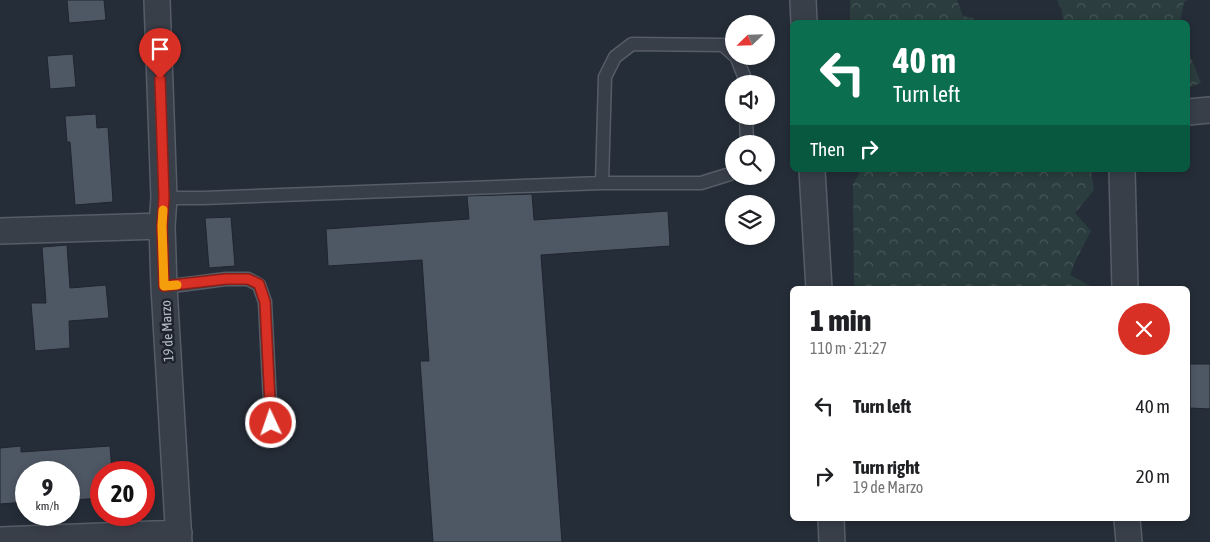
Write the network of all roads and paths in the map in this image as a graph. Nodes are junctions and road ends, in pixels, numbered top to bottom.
1 (157, 0) edge
2 (803, 0) edge
3 (804, 20) edge
4 (725, 47) edge
5 (1210, 110) edge
6 (1190, 112) edge
7 (812, 172) edge
8 (1122, 172) edge
9 (725, 175) edge
10 (602, 183) junction
11 (164, 198) junction
12 (162, 226) junction
13 (0, 231) edge
14 (164, 286) junction
15 (818, 286) edge
16 (1125, 286) edge
17 (271, 423) dead end
18 (831, 521) edge
19 (1127, 521) edge
20 (179, 537) edge
21 (0, 540) edge
22 (832, 542) edge
23 (1128, 542) edge

1 - 11 street, 19 de Marzo
2 - 3 street
4 - 10 lane
5 - 6 street
7 - 15 street
8 - 16 street
9 - 10 lane
10 - 11 lane
11 - 12 street, 19 de Marzo
12 - 13 street
12 - 14 street, 19 de Marzo
14 - 17 lane
14 - 20 street, 19 de Marzo
18 - 22 street
19 - 23 street
20 - 21 street

